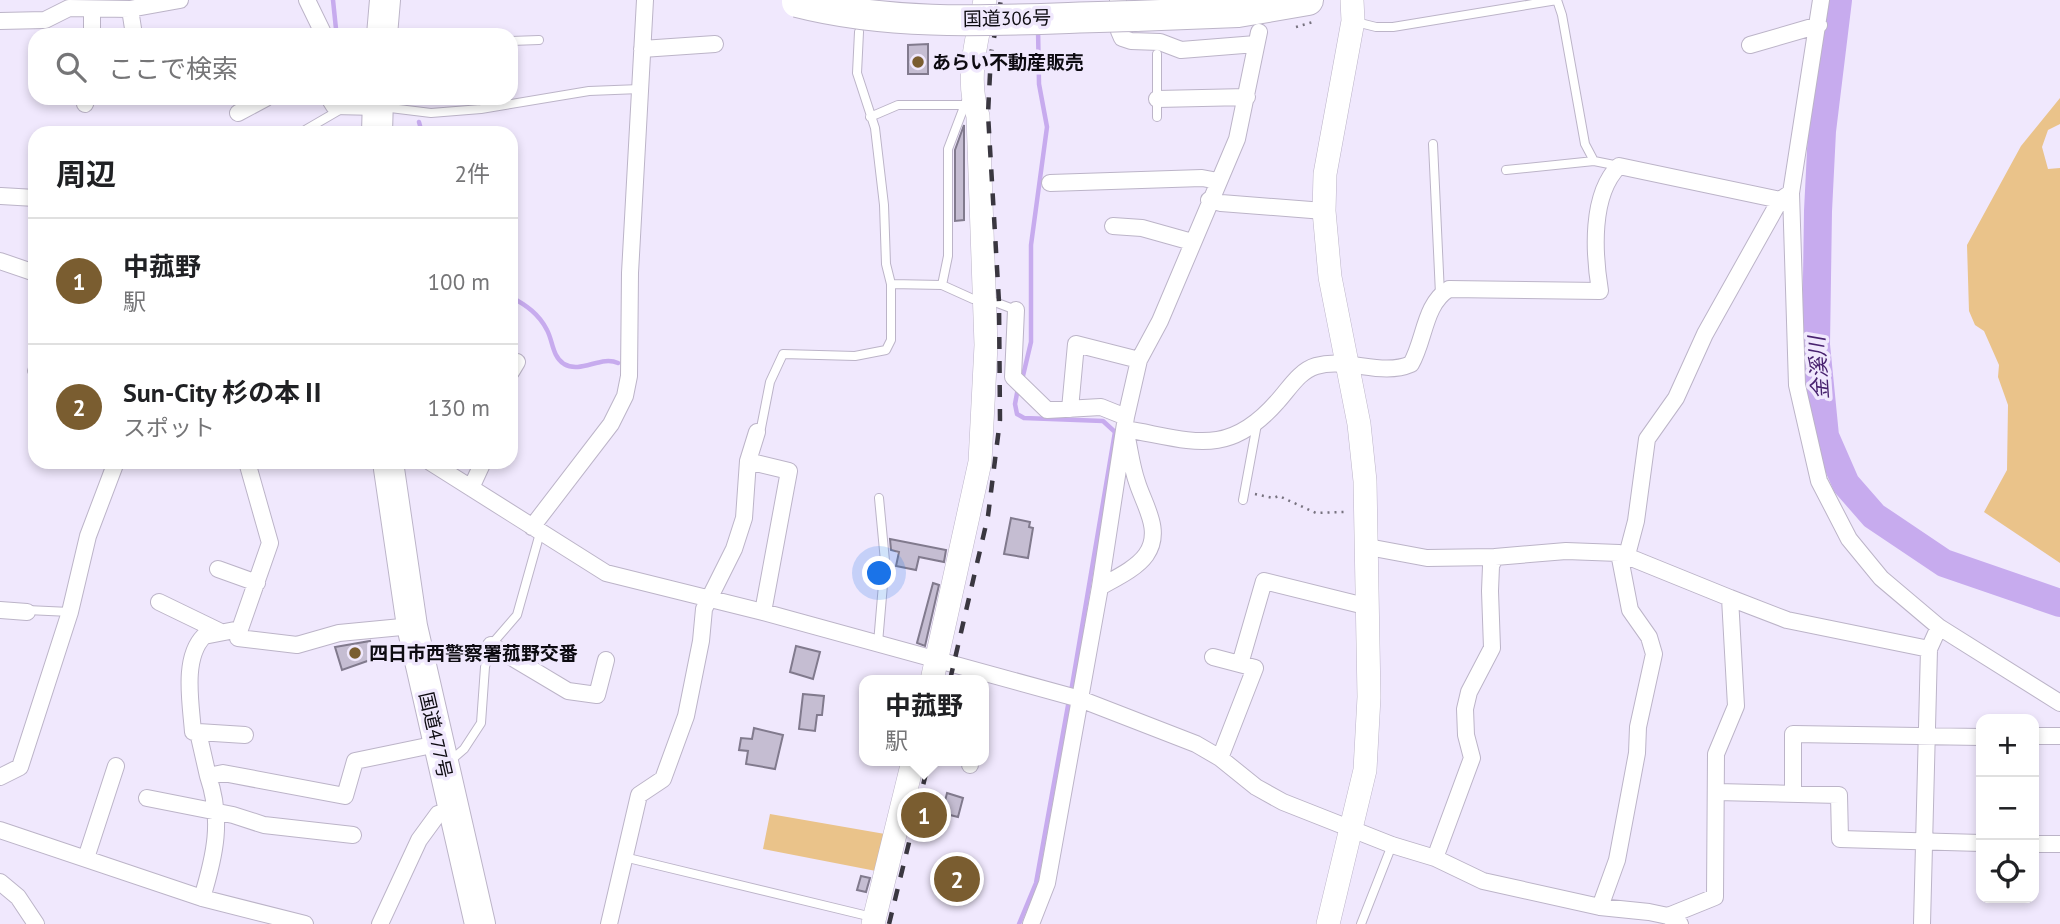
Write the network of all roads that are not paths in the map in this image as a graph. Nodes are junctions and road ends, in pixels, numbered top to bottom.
1 (180, 0) edge
2 (307, 0) edge
3 (385, 0) edge
4 (645, 0) edge
5 (985, 0) edge
6 (1308, 0) edge
7 (1557, 0) edge
8 (1821, 0) edge
9 (795, 1) edge
10 (1127, 8) edge
11 (92, 9) junction
12 (131, 9) junction
13 (1353, 11) edge
14 (0, 21) edge
15 (1819, 25) junction
16 (92, 28) edge
17 (133, 28) edge
18 (321, 28) edge
19 (383, 28) edge
20 (859, 32) dead end
21 (539, 40) dead end
22 (518, 41) edge
23 (715, 44) dead end
24 (1750, 45) dead end
25 (642, 49) junction
26 (1157, 54) dead end
27 (640, 89) junction
28 (1247, 97) junction
29 (967, 99) junction
30 (1157, 99) junction
31 (518, 103) edge
32 (253, 105) edge
33 (334, 105) edge
34 (344, 105) edge
35 (505, 105) edge
36 (238, 113) dead end
37 (378, 113) edge
38 (870, 117) junction
39 (1157, 117) dead end
40 (308, 126) edge
41 (1433, 144) dead end
42 (1594, 160) junction
43 (1619, 166) junction
44 (1506, 170) dead end
45 (1218, 181) junction
46 (1050, 183) dead end
47 (0, 196) edge
48 (1786, 196) junction
49 (28, 198) edge
50 (1209, 200) junction
51 (0, 204) edge
52 (1324, 211) junction
53 (1113, 226) dead end
54 (1192, 242) junction
55 (0, 261) edge
56 (28, 271) edge
57 (891, 284) junction
58 (942, 285) junction
59 (1440, 295) junction
60 (984, 298) junction
61 (1016, 310) joint
62 (1139, 360) junction
63 (1348, 365) junction
64 (1070, 409) junction
65 (1126, 423) junction
66 (1257, 423) junction
67 (757, 432) joint
68 (748, 461) junction
69 (113, 469) edge
70 (249, 469) edge
71 (389, 469) edge
72 (441, 469) edge
73 (482, 469) edge
74 (471, 488) junction
75 (1244, 496) road end
76 (879, 498) dead end
77 (536, 530) junction
78 (1368, 547) junction
79 (1623, 554) junction
80 (1495, 556) junction
81 (218, 569) dead end
82 (257, 583) junction
83 (1100, 587) junction
84 (708, 597) junction
85 (1730, 598) junction
86 (159, 602) dead end
87 (1369, 607) junction
88 (0, 610) edge
89 (27, 612) joint
90 (71, 612) junction
91 (763, 612) junction
92 (412, 626) junction
93 (1939, 626) junction
94 (240, 629) junction
95 (221, 632) junction
96 (878, 643) junction
97 (491, 645) junction
98 (1929, 649) junction
99 (1213, 657) dead end
100 (606, 660) dead end
101 (1240, 664) junction
102 (934, 669) edge
103 (973, 675) edge
104 (989, 678) edge
105 (1080, 699) junction
106 (2060, 703) edge
107 (198, 732) junction
108 (245, 735) dead end
109 (2039, 736) edge
110 (2060, 736) edge
111 (1976, 737) edge
112 (1928, 738) junction
113 (440, 756) junction
114 (1220, 758) junction
115 (116, 766) dead end
116 (912, 766) edge
117 (208, 776) junction
118 (0, 778) edge
119 (1717, 792) junction
120 (1793, 793) junction
121 (147, 798) dead end
122 (453, 810) junction
123 (218, 812) junction
124 (1351, 829) junction
125 (0, 830) edge
126 (353, 835) dead end
127 (1922, 842) junction
128 (1976, 843) edge
129 (2039, 844) edge
130 (2060, 844) edge
131 (1391, 845) junction
132 (86, 858) junction
133 (624, 858) junction
134 (1435, 858) junction
135 (0, 882) edge
136 (202, 898) junction
137 (1609, 913) edge
138 (1674, 920) edge
139 (874, 921) edge
140 (36, 924) edge
141 (305, 924) edge
142 (380, 924) edge
143 (480, 924) edge
144 (608, 924) edge
145 (1031, 924) edge
146 (1328, 924) edge
147 (1361, 924) edge
148 (1922, 924) edge

1 - 12 street
2 - 18 street
3 - 19 highway
4 - 25 street
5 - 29 street
6 - 10 highway, 国道306号
7 - 13 lane
7 - 42 lane
8 - 15 street
9 - 10 highway, 国道306号, bridge
10 - 28 street
11 - 12 street
11 - 14 street
11 - 16 street
12 - 17 street
13 - 52 street
15 - 24 street
15 - 48 street
20 - 38 lane
21 - 22 lane
23 - 25 street
25 - 27 street
26 - 30 lane
27 - 31 lane
27 - 77 street
28 - 30 street
28 - 45 street
29 - 38 lane
29 - 58 lane
29 - 60 street
30 - 39 lane
32 - 36 street
33 - 40 lane
34 - 37 street
35 - 37 lane
38 - 57 lane
41 - 59 lane
42 - 43 lane
42 - 44 lane
43 - 48 street
43 - 59 street
45 - 46 street
45 - 50 street
47 - 49 street
47 - 51 street
48 - 79 street
48 - 93 street
50 - 52 street
50 - 54 street
52 - 63 street
53 - 54 street
54 - 62 street
55 - 56 street
57 - 58 lane
57 - 67 lane
58 - 60 lane
59 - 63 street
60 - 61 lane
60 - 102 street
61 - 64 street
62 - 64 street
62 - 65 street
63 - 66 street
63 - 78 street
64 - 65 street
65 - 66 street
65 - 83 street
65 - 83 street
66 - 75 lane
67 - 68 street
68 - 84 street
68 - 91 street
69 - 90 street
70 - 82 street
71 - 92 highway, 国道477号
72 - 74 street
73 - 74 street
74 - 77 street
76 - 96 lane
77 - 84 street
77 - 97 lane
78 - 80 street
78 - 87 street
79 - 80 street
79 - 85 street
79 - 137 street
80 - 134 street
81 - 82 street
82 - 94 street
83 - 105 street
84 - 91 street
84 - 133 street
85 - 98 street
85 - 119 street
86 - 95 street
87 - 101 street
87 - 124 street
88 - 89 street
89 - 90 lane
90 - 118 street
91 - 96 street
92 - 94 street
92 - 113 highway, 国道477号
93 - 98 street
93 - 106 street
94 - 95 street
95 - 107 street
96 - 102 street
97 - 100 street
97 - 113 lane
98 - 112 street
99 - 101 street
101 - 114 street
102 - 103 street
104 - 105 street
105 - 114 street
105 - 145 street
107 - 108 street
107 - 117 street
109 - 110 street
111 - 112 street
112 - 120 street
112 - 127 street
113 - 117 street
113 - 122 highway, 国道477号
114 - 124 street
115 - 132 street
116 - 139 street
117 - 123 street
119 - 120 street
119 - 138 street
120 - 127 street
121 - 123 street
122 - 142 street
122 - 143 highway, 国道477号
123 - 126 street
123 - 136 street
124 - 131 street
124 - 146 street
125 - 132 street
127 - 128 street
127 - 148 street
129 - 130 street
131 - 134 street
131 - 147 lane
132 - 136 street
133 - 139 lane
133 - 144 street
134 - 137 street
135 - 140 street
136 - 141 street
137 - 138 street

